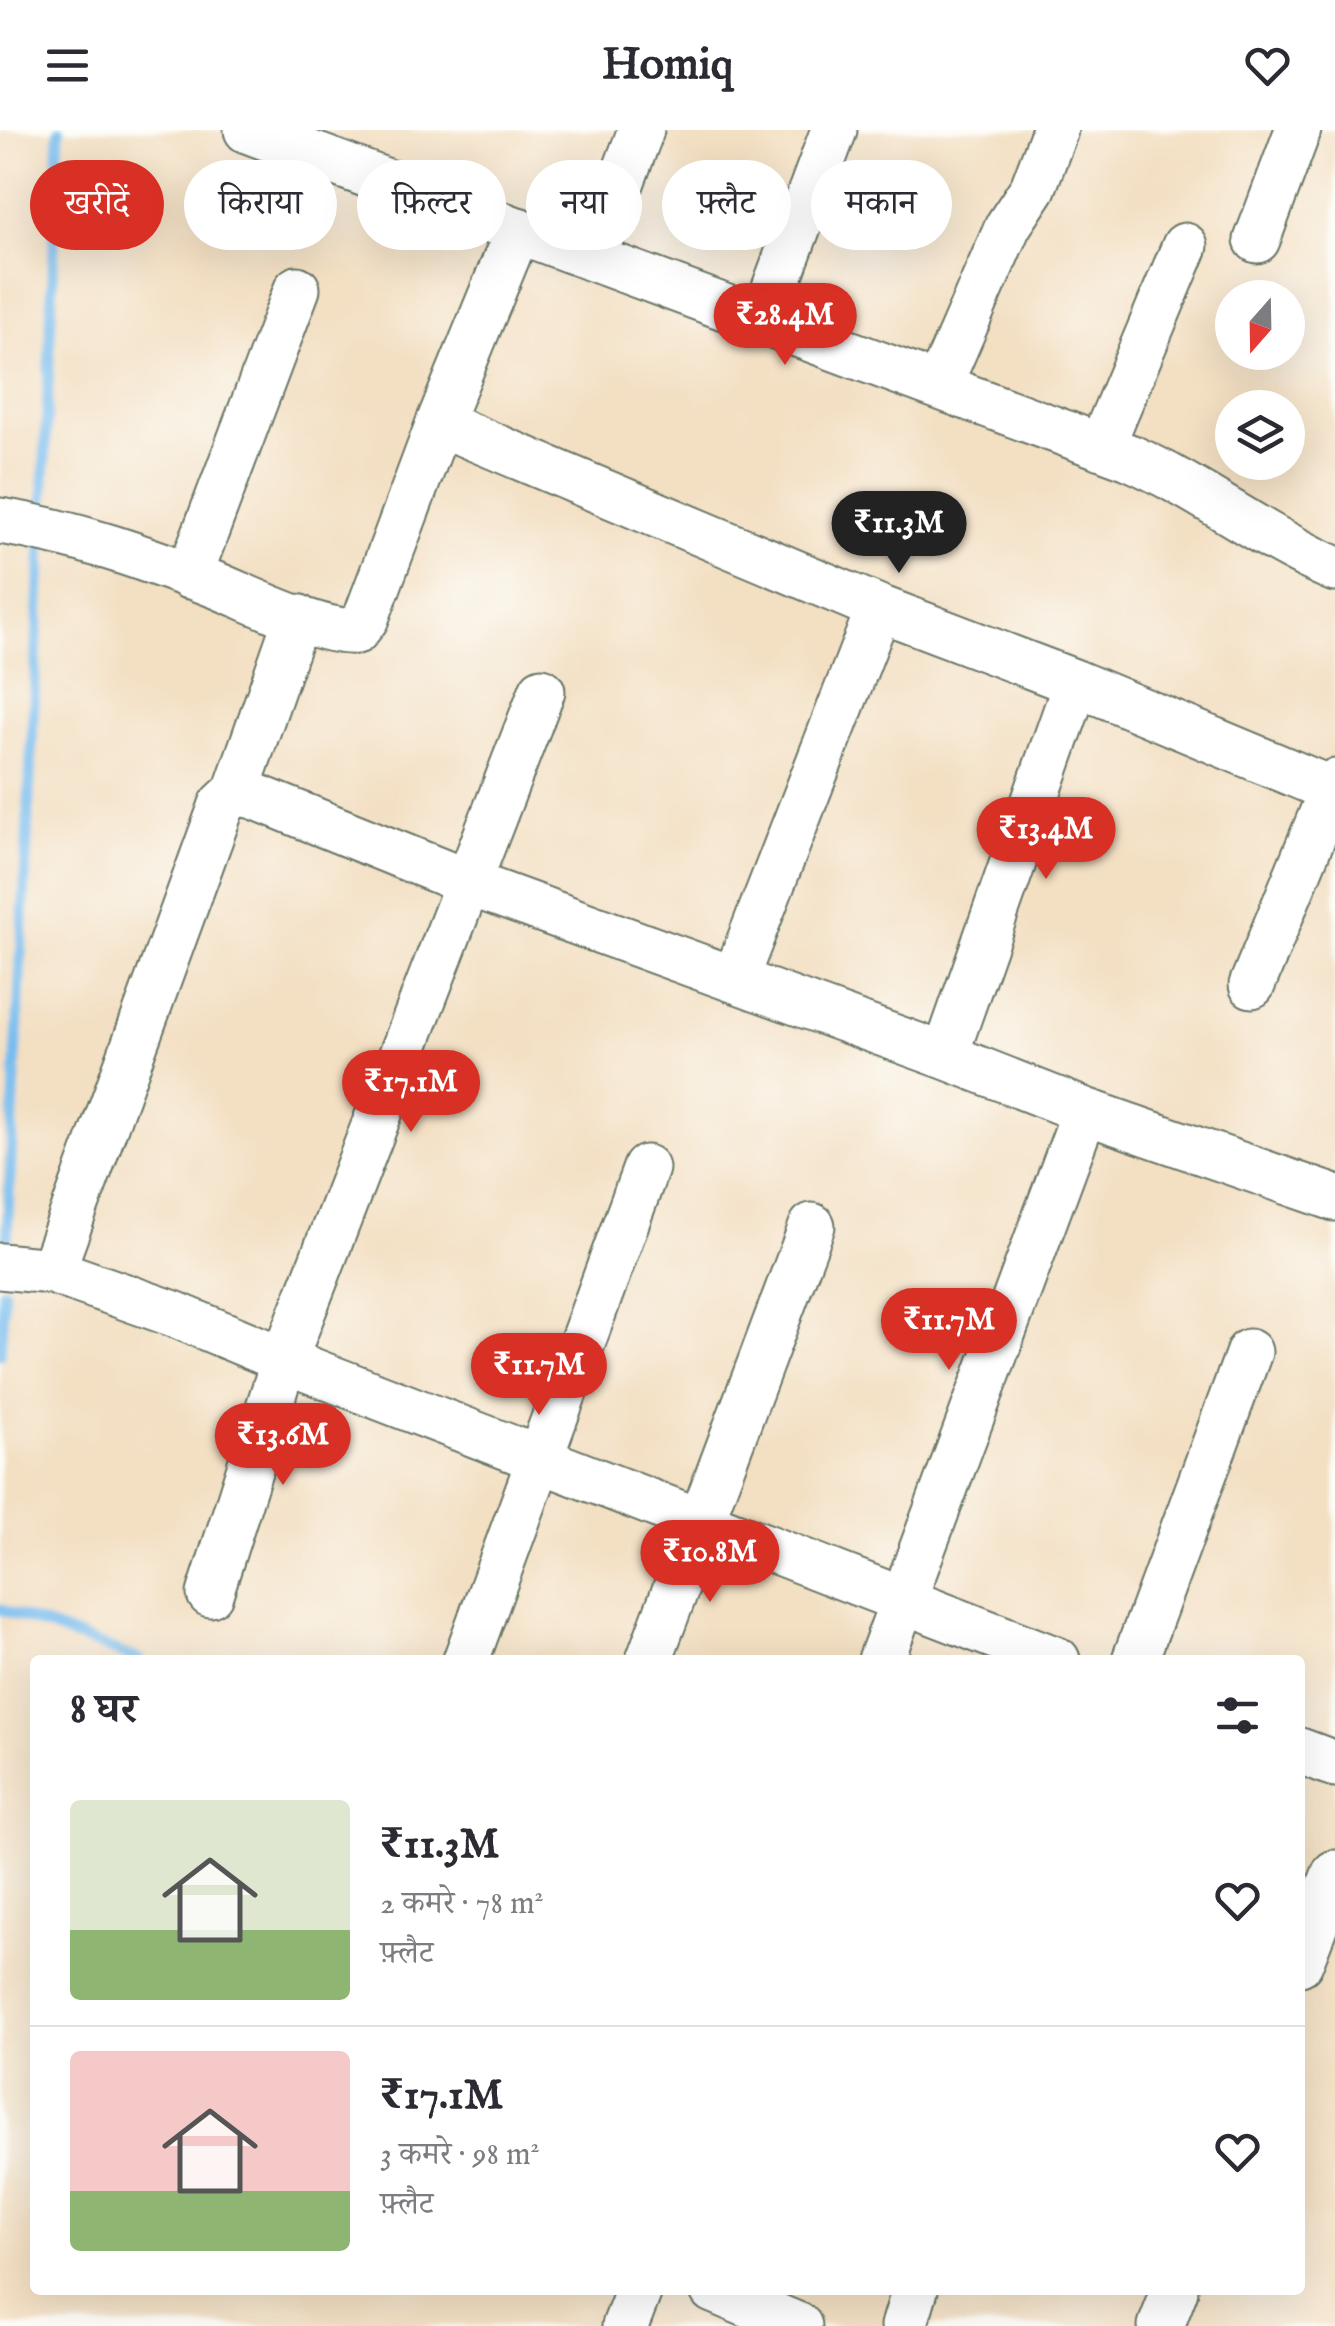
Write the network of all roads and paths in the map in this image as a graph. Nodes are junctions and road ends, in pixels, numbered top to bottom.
1 (248, 130) edge
2 (641, 130) edge
3 (834, 130) edge
4 (1055, 130) edge
5 (1298, 130) edge
6 (518, 230) junction
7 (1257, 240) dead end
8 (1185, 246) dead end
9 (592, 258) junction
10 (297, 289) dead end
11 (764, 320) junction
12 (939, 384) junction
13 (439, 423) junction
14 (1101, 447) junction
15 (0, 521) edge
16 (1335, 569) edge
17 (189, 576) junction
18 (879, 608) junction
19 (297, 617) junction
20 (1076, 683) junction
21 (542, 691) dead end
22 (1334, 787) edge
23 (236, 792) junction
24 (469, 882) junction
25 (735, 979) junction
26 (1252, 985) dead end
27 (945, 1056) junction
28 (1086, 1111) junction
29 (646, 1168) dead end
30 (1335, 1198) edge
31 (812, 1226) dead end
32 (0, 1266) edge
33 (52, 1272) junction
34 (1249, 1352) dead end
35 (284, 1360) junction
36 (538, 1458) junction
37 (702, 1524) junction
38 (210, 1594) dead end
39 (904, 1600) junction
40 (468, 1655) edge
41 (651, 1655) edge
42 (883, 1655) edge
43 (1044, 1655) edge
44 (1137, 1655) edge
45 (1305, 1753) edge
46 (1335, 1764) edge
47 (1335, 1873) edge
48 (1305, 1950) edge
49 (637, 2295) edge
50 (725, 2295) edge
51 (913, 2295) edge
52 (1173, 2295) edge
53 (626, 2326) edge
54 (800, 2326) edge
55 (904, 2326) edge
56 (1161, 2326) edge

1 - 6 street
2 - 9 street
3 - 11 street
4 - 12 street
5 - 7 street
6 - 9 street
6 - 13 street
8 - 14 street
9 - 11 street
10 - 17 street
11 - 12 street
12 - 14 street
13 - 18 street
13 - 19 street
14 - 16 street
15 - 17 street
17 - 19 street
18 - 20 street
18 - 25 street
19 - 23 street
20 - 22 street
20 - 27 street
21 - 24 street
22 - 26 street
23 - 24 street
23 - 33 street
24 - 25 street
24 - 35 street
25 - 27 street
27 - 28 street
28 - 30 street
28 - 39 street
29 - 36 street
31 - 37 street
32 - 33 street
33 - 35 street
34 - 44 street
35 - 36 street
35 - 38 street
36 - 37 street
36 - 40 street
37 - 39 street
37 - 41 street
39 - 42 street
39 - 43 street
45 - 46 street
47 - 48 street
49 - 53 street
50 - 54 street
51 - 55 street
52 - 56 street

